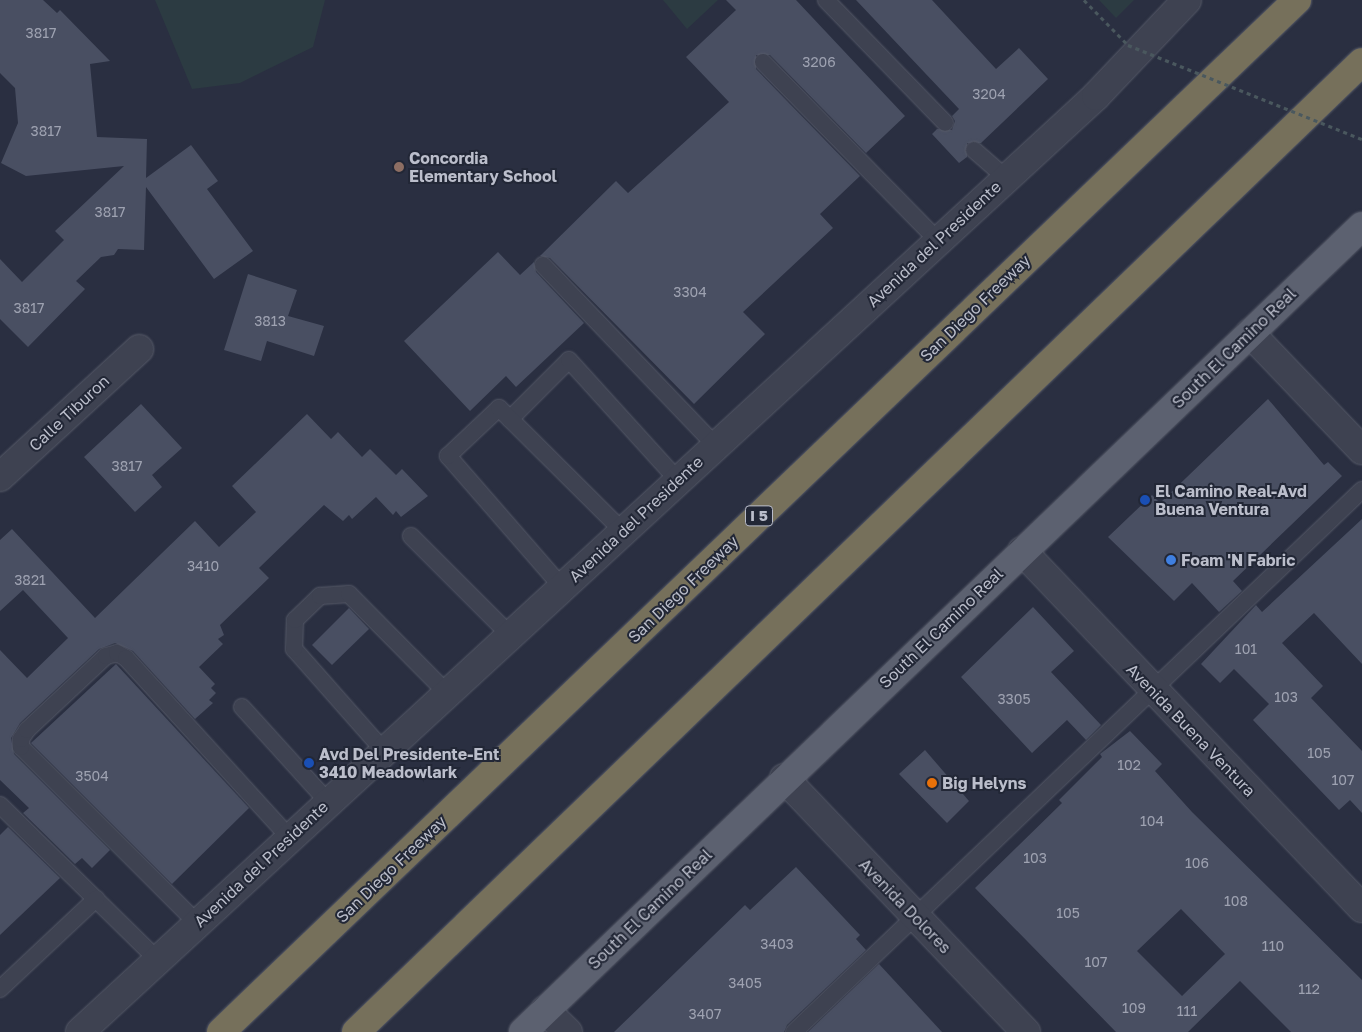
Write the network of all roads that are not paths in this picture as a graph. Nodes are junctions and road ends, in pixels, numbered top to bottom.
1 (826, 0) edge
2 (1187, 0) edge
3 (1297, 0) edge
4 (763, 62) dead end
5 (1362, 62) edge
6 (944, 122) dead end
7 (974, 150) dead end
8 (1006, 178) junction
9 (1362, 226) edge
10 (938, 241) junction
11 (543, 265) dead end
12 (1250, 332) junction
13 (139, 349) dead end
14 (510, 418) junction
15 (716, 446) junction
16 (1362, 450) edge
17 (0, 477) edge
18 (678, 480) junction
19 (1362, 490) edge
20 (623, 531) junction
21 (411, 536) dead end
22 (1022, 551) junction
23 (562, 587) junction
24 (510, 635) junction
25 (1152, 690) junction
26 (447, 694) junction
27 (242, 707) dead end
28 (384, 751) junction
29 (784, 778) junction
30 (328, 803) junction
31 (0, 805) edge
32 (290, 838) junction
33 (96, 899) junction
34 (1362, 908) edge
35 (914, 915) junction
36 (197, 923) junction
37 (158, 960) junction
38 (0, 988) edge
39 (546, 1010) junction
40 (80, 1032) edge
41 (220, 1032) edge
42 (356, 1032) edge
43 (523, 1032) edge
44 (568, 1032) edge
45 (794, 1032) edge
46 (1026, 1032) edge

1 - 6 lane
2 - 8 street, Avenida del Presidente
3 - 41 highway, San Diego Freeway / I 5
4 - 10 lane
5 - 42 highway
7 - 8 lane
8 - 10 street, Avenida del Presidente
9 - 12 main road, South El Camino Real
10 - 15 street, Avenida del Presidente
11 - 15 lane
12 - 16 street
12 - 22 main road, South El Camino Real
13 - 17 street, Calle Tiburon
14 - 18 lane
14 - 20 lane
14 - 23 lane
15 - 18 street, Avenida del Presidente
18 - 20 street, Avenida del Presidente
19 - 25 lane
20 - 23 street, Avenida del Presidente
21 - 24 lane
22 - 25 street, Avenida Buena Ventura
22 - 29 main road, South El Camino Real
23 - 24 street, Avenida del Presidente
24 - 26 street, Avenida del Presidente
25 - 34 street, Avenida Buena Ventura
25 - 35 lane
26 - 28 street, Avenida del Presidente
26 - 28 lane
27 - 30 lane
28 - 30 street, Avenida del Presidente
29 - 35 street, Avenida Dolores
29 - 39 main road, South El Camino Real
30 - 32 street, Avenida del Presidente
31 - 33 lane
32 - 36 street, Avenida del Presidente
32 - 36 lane
33 - 37 lane
33 - 38 lane
35 - 45 lane
35 - 46 street, Avenida Dolores
36 - 37 street, Avenida del Presidente
37 - 40 street, Avenida del Presidente
39 - 43 main road, South El Camino Real
39 - 44 street

